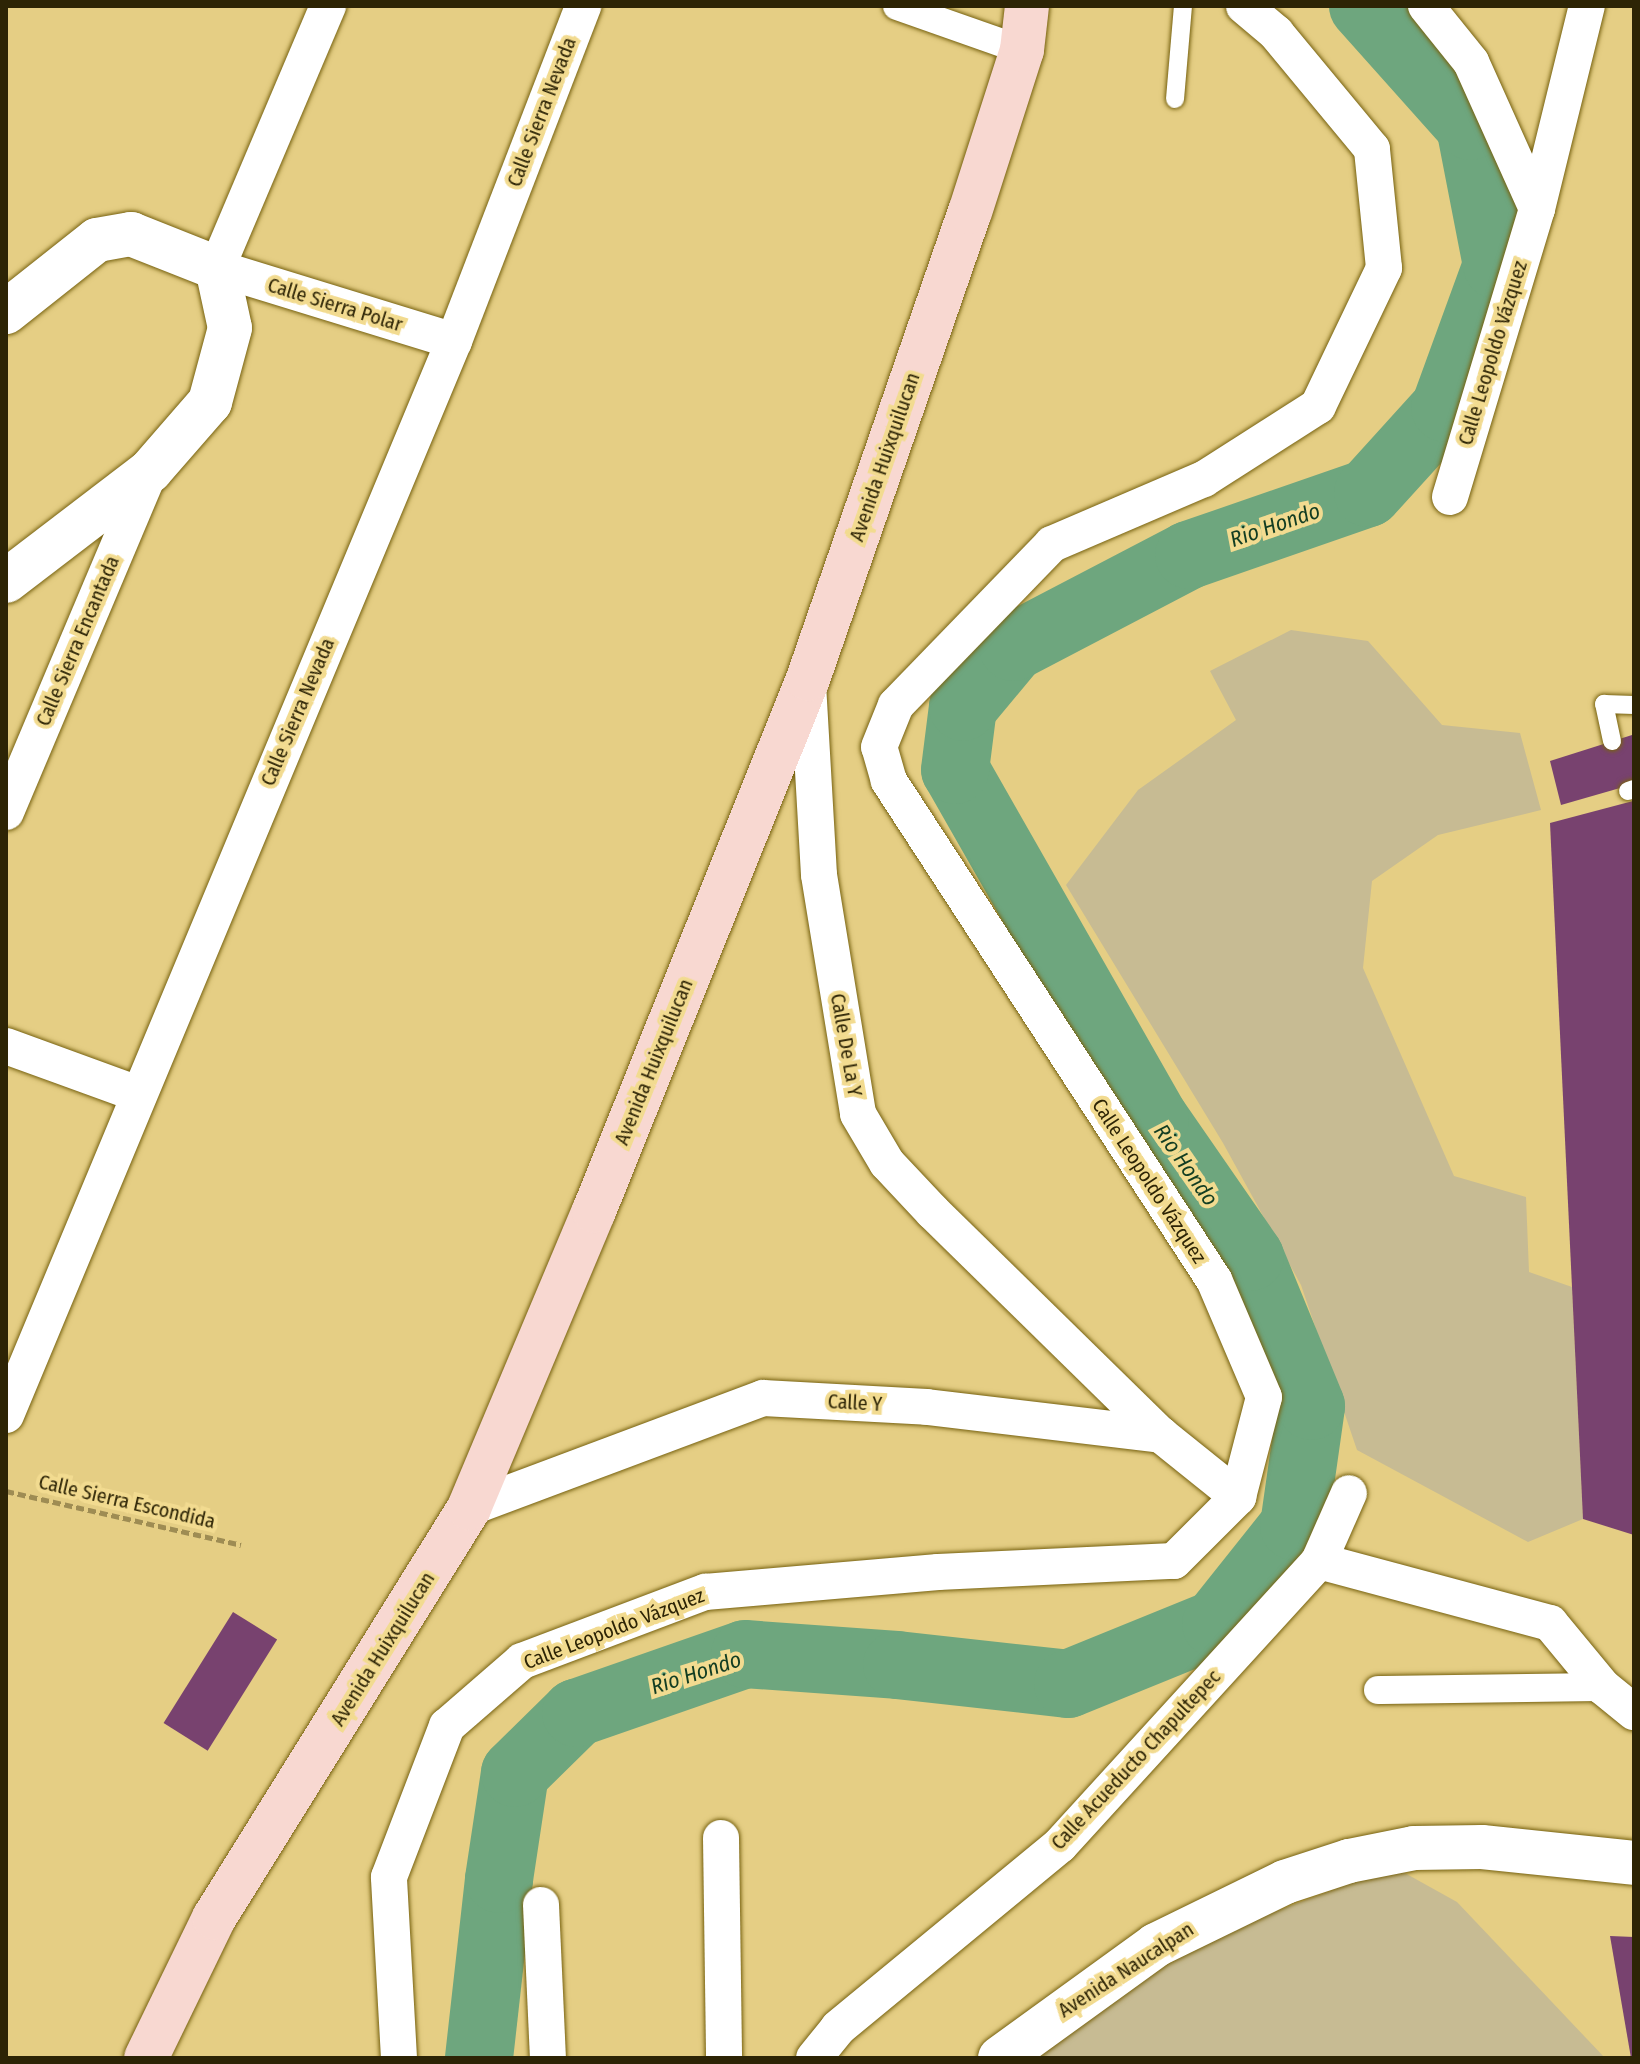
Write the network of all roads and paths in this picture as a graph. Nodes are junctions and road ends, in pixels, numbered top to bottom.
1 (328, 6) edge
2 (583, 6) edge
3 (897, 6) edge
4 (1027, 6) edge
5 (1183, 6) edge
6 (1244, 6) edge
7 (1426, 6) edge
8 (1587, 6) edge
9 (1022, 50) junction
10 (1175, 99) dead end
11 (1537, 209) junction
12 (217, 268) junction
13 (6, 312) edge
14 (454, 341) junction
15 (150, 471) junction
16 (1450, 497) dead end
17 (6, 581) edge
18 (808, 679) junction
19 (1634, 705) edge
20 (1612, 741) dead end
21 (6, 812) edge
22 (6, 1046) edge
23 (138, 1094) junction
24 (6, 1415) edge
25 (1161, 1435) junction
26 (6, 1491) edge
27 (1349, 1493) dead end
28 (1238, 1497) junction
29 (469, 1508) junction
30 (241, 1545) dead end
31 (1319, 1561) junction
32 (1603, 1687) junction
33 (1378, 1690) dead end
34 (1634, 1712) edge
35 (721, 1838) dead end
36 (1634, 1863) edge
37 (541, 1905) dead end
38 (146, 2058) edge
39 (399, 2058) edge
40 (548, 2058) edge
41 (724, 2058) edge
42 (814, 2058) edge
43 (1000, 2058) edge

1 - 12 street
2 - 14 street, Calle Sierra Nevada
3 - 9 street
4 - 9 main road, Avenida Huixquilucan
5 - 10 lane
6 - 28 street, Calle Leopoldo Vázquez
7 - 11 street
8 - 11 street, Calle Leopoldo Vázquez
9 - 18 main road, Avenida Huixquilucan
11 - 16 street, Calle Leopoldo Vázquez
12 - 13 main road
12 - 14 street, Calle Sierra Polar
12 - 15 main road
14 - 23 street, Calle Sierra Nevada
15 - 17 main road
15 - 21 street, Calle Sierra Encantada
18 - 25 street, Calle De La Y
18 - 29 main road, Avenida Huixquilucan
19 - 20 lane
22 - 23 street
23 - 24 street, Calle Sierra Nevada
25 - 28 street
25 - 29 street, Calle Y
26 - 30 path, Calle Sierra Escondida
27 - 31 street, Calle Acueducto Chapultepec
28 - 39 street, Calle Leopoldo Vázquez
29 - 38 main road, Avenida Huixquilucan
31 - 32 street
31 - 42 street, Calle Acueducto Chapultepec
32 - 33 street
32 - 34 street
35 - 41 street
36 - 43 main road, Avenida Naucalpan
37 - 40 street

